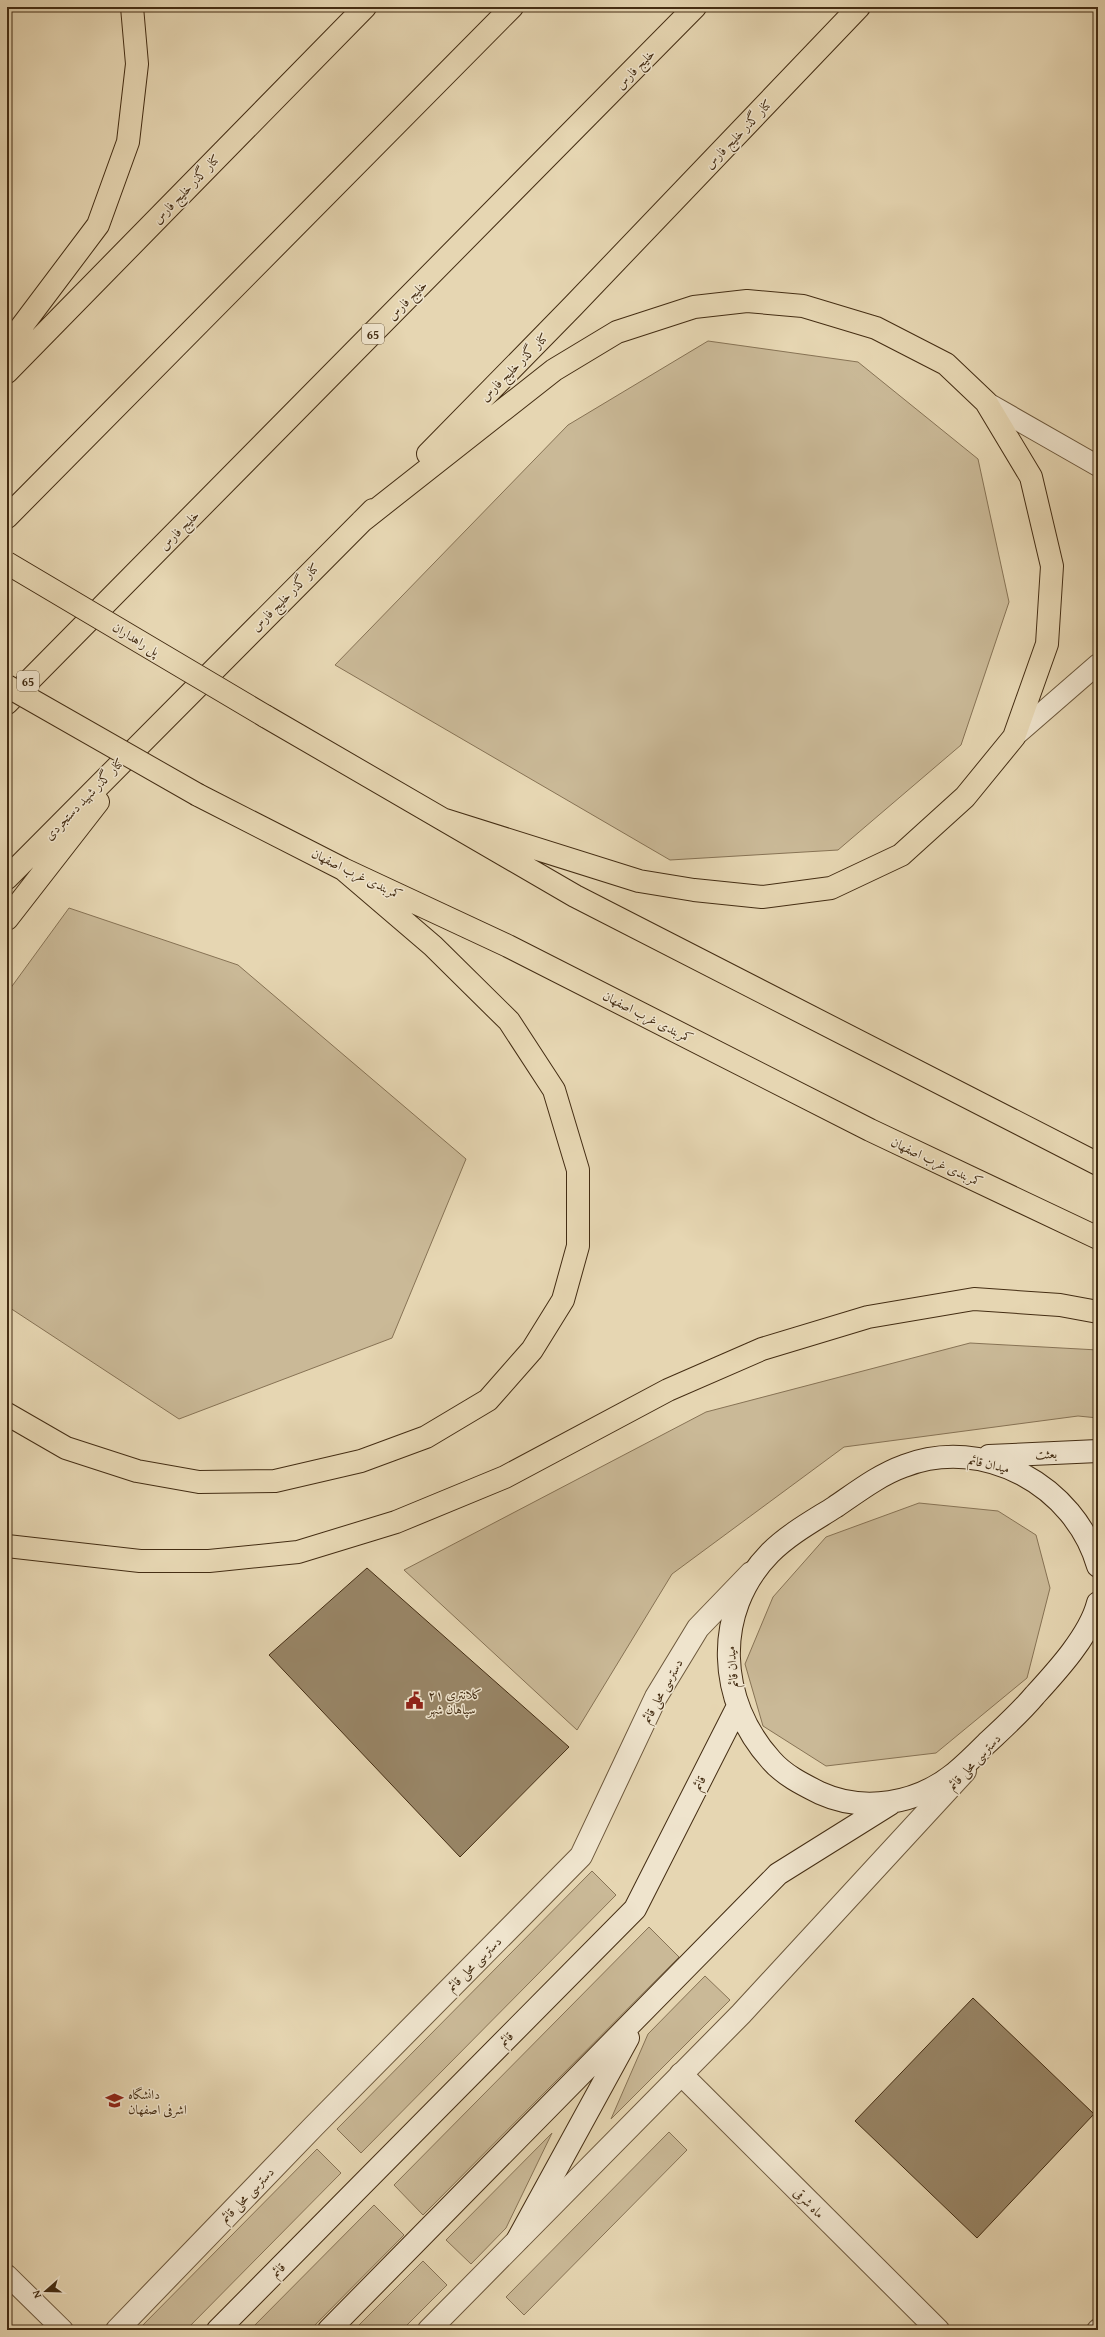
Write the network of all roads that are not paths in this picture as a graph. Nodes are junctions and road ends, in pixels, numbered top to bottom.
1 (132, 7) edge
2 (365, 7) edge
3 (512, 7) edge
4 (695, 7) edge
5 (859, 7) edge
6 (7, 346) edge
7 (7, 372) edge
8 (986, 402) junction
9 (1098, 466) edge
10 (7, 517) edge
11 (362, 521) junction
12 (7, 563) edge
13 (1098, 664) edge
14 (7, 686) edge
15 (7, 703) edge
16 (161, 720) junction
17 (1014, 738) junction
18 (445, 820) junction
19 (344, 869) junction
20 (7, 878) edge
21 (7, 919) edge
22 (1098, 1164) edge
23 (1098, 1238) edge
24 (1098, 1312) edge
25 (7, 1414) edge
26 (1098, 1452) edge
27 (970, 1457) junction
28 (7, 1546) edge
29 (770, 1554) junction
30 (1098, 1566) edge
31 (1096, 1613) edge
32 (737, 1708) junction
33 (1019, 1713) junction
34 (890, 1804) junction
35 (641, 2015) junction
36 (681, 2074) junction
37 (518, 2239) junction
38 (7, 2275) edge
39 (63, 2330) edge
40 (117, 2330) edge
41 (218, 2330) edge
42 (329, 2330) edge
43 (429, 2330) edge
44 (938, 2330) edge

1 - 6 highway
2 - 7 highway, کنار گذر خلیج فارس
3 - 10 highway
4 - 15 highway, خلیج فارس / 65
5 - 11 highway, کنار گذر خلیج فارس
8 - 9 lane
8 - 11 highway
8 - 17 highway
11 - 16 highway, کنار گذر خلیج فارس
12 - 18 highway, پل راهداران, bridge
13 - 17 lane
14 - 19 highway, کمربندی غرب اصفهان, bridge
16 - 20 highway, کنار گذر شهید دستجردی
16 - 21 highway
17 - 18 highway
18 - 22 highway
19 - 23 highway, کمربندی غرب اصفهان
19 - 25 highway
24 - 28 highway
26 - 27 main road, بعثت
27 - 29 main road, میدان قائم
27 - 30 main road, میدان قائم
29 - 32 main road, میدان قائم
29 - 40 main road, دسترسی محلی قائم
31 - 33 main road, میدان قائم
32 - 34 main road, میدان قائم
32 - 41 main road, قائم
33 - 34 main road, میدان قائم
33 - 36 main road, دسترسی محلی قائم
34 - 35 main road
35 - 37 main road
35 - 42 main road
36 - 37 main road, دسترسی محلی قائم
36 - 44 main road, ماه شرقی
37 - 43 main road, دسترسی محلی قائم
38 - 39 lane

